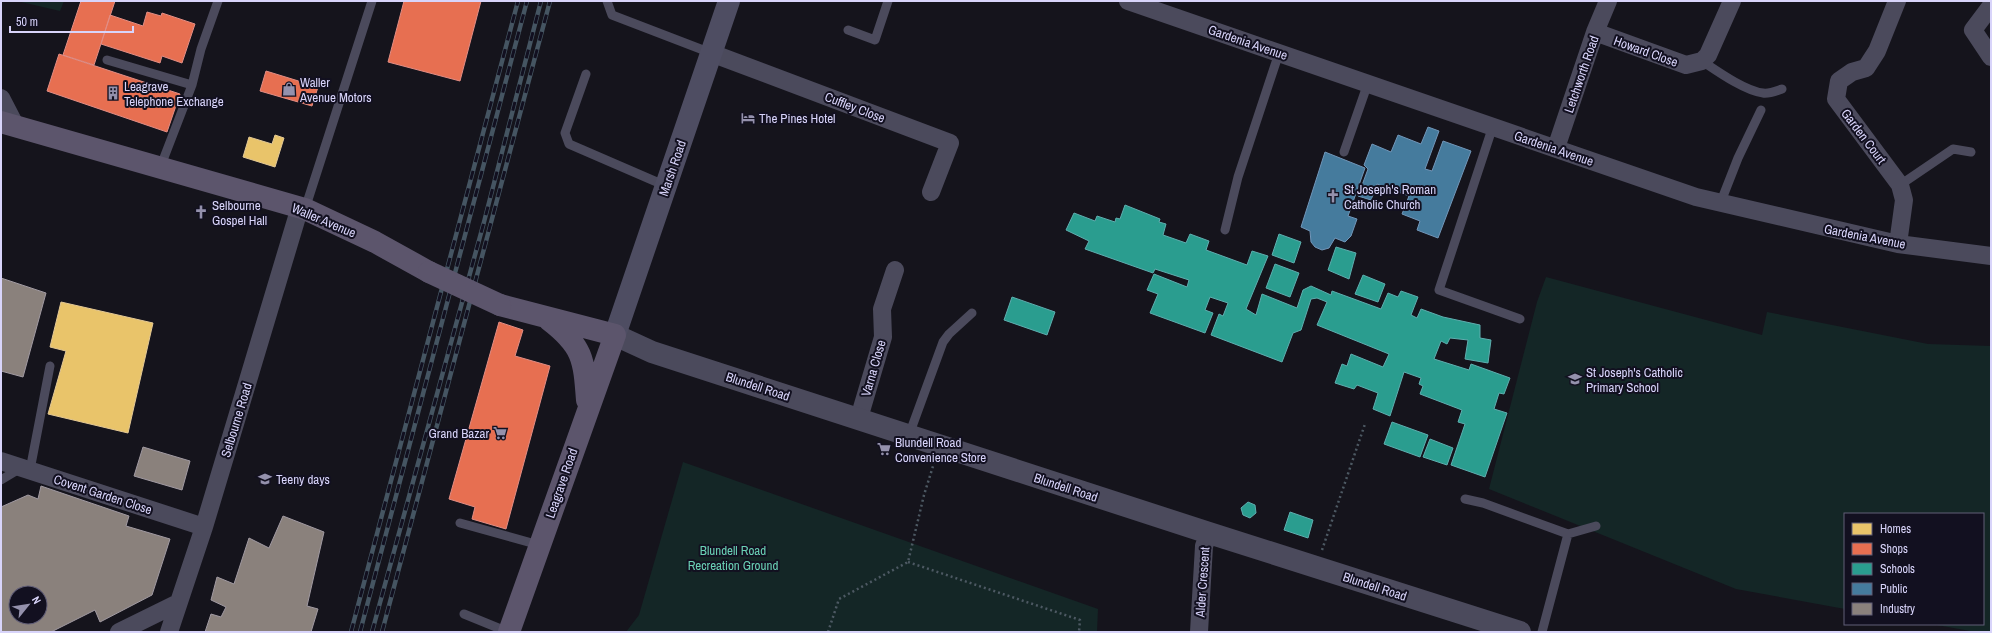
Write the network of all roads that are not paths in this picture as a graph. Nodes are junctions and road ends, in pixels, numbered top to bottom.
1 (218, 1) edge
2 (372, 1) edge
3 (607, 1) edge
4 (729, 1) edge
5 (888, 1) edge
6 (1128, 1) edge
7 (1608, 1) edge
8 (1732, 1) edge
9 (1897, 1) edge
10 (1991, 6) edge
11 (848, 30) dead end
12 (1595, 32) junction
13 (711, 52) junction
14 (1279, 52) junction
15 (1991, 56) edge
16 (107, 60) dead end
17 (1702, 61) junction
18 (586, 74) dead end
19 (1368, 83) junction
20 (192, 84) junction
21 (1782, 89) dead end
22 (1, 98) edge
23 (1761, 110) dead end
24 (8, 124) edge
25 (1493, 126) junction
26 (1556, 148) junction
27 (1344, 152) dead end
28 (1971, 152) dead end
29 (159, 168) junction
30 (1900, 185) junction
31 (666, 186) junction
32 (931, 192) dead end
33 (1720, 204) junction
34 (302, 208) junction
35 (1225, 230) dead end
36 (1898, 244) junction
37 (1991, 256) edge
38 (895, 270) dead end
39 (972, 313) dead end
40 (549, 319) junction
41 (1520, 319) dead end
42 (615, 335) junction
43 (50, 366) dead end
44 (588, 407) junction
45 (859, 418) junction
46 (909, 435) junction
47 (1, 461) edge
48 (26, 469) junction
49 (1, 480) edge
50 (1465, 499) dead end
51 (460, 523) dead end
52 (1596, 526) dead end
53 (204, 527) junction
54 (1209, 533) junction
55 (1568, 534) junction
56 (540, 545) junction
57 (178, 603) junction
58 (464, 614) dead end
59 (119, 632) edge
60 (169, 632) edge
61 (508, 632) edge
62 (1199, 632) edge
63 (1520, 632) edge
64 (1542, 632) edge

1 - 20 lane
2 - 34 lane
3 - 13 lane
4 - 13 main road, Marsh Road
5 - 11 lane
6 - 14 street, Gardenia Avenue
7 - 12 street, Letchworth Road
8 - 17 street
9 - 30 street, Garden Court
10 - 15 street
12 - 17 street, Howard Close
12 - 26 street, Letchworth Road
13 - 31 main road, Marsh Road
13 - 32 street, Cuffley Close
14 - 19 street, Gardenia Avenue
14 - 35 lane
16 - 20 lane
17 - 21 lane
18 - 31 lane
19 - 25 street, Gardenia Avenue
19 - 27 lane
20 - 29 lane
22 - 24 street
23 - 33 lane
24 - 29 main road, Waller Avenue
25 - 26 street, Gardenia Avenue
25 - 41 lane
26 - 33 street, Gardenia Avenue
28 - 30 lane
29 - 34 main road, Waller Avenue
30 - 36 street, Garden Court
31 - 42 main road, Marsh Road
33 - 36 street, Gardenia Avenue
34 - 40 main road, Waller Avenue, bridge
34 - 53 street, Selbourne Road
36 - 37 street, Gardenia Avenue
38 - 45 street, Varna Close
39 - 46 lane
40 - 42 main road, Waller Avenue
40 - 44 main road
42 - 44 main road, Leagrave Road
42 - 45 street, Blundell Road
43 - 48 lane
44 - 56 main road, Leagrave Road
45 - 46 street, Blundell Road
46 - 54 street, Blundell Road
47 - 48 street, Covent Garden Close
48 - 49 lane
48 - 53 street, Covent Garden Close
50 - 55 lane
51 - 56 lane
52 - 55 lane
53 - 57 street, Selbourne Road
54 - 62 street, Alder Crescent
54 - 63 street, Blundell Road
55 - 64 lane
56 - 61 main road, Leagrave Road
57 - 59 street
57 - 60 street, Selbourne Road
58 - 61 lane

